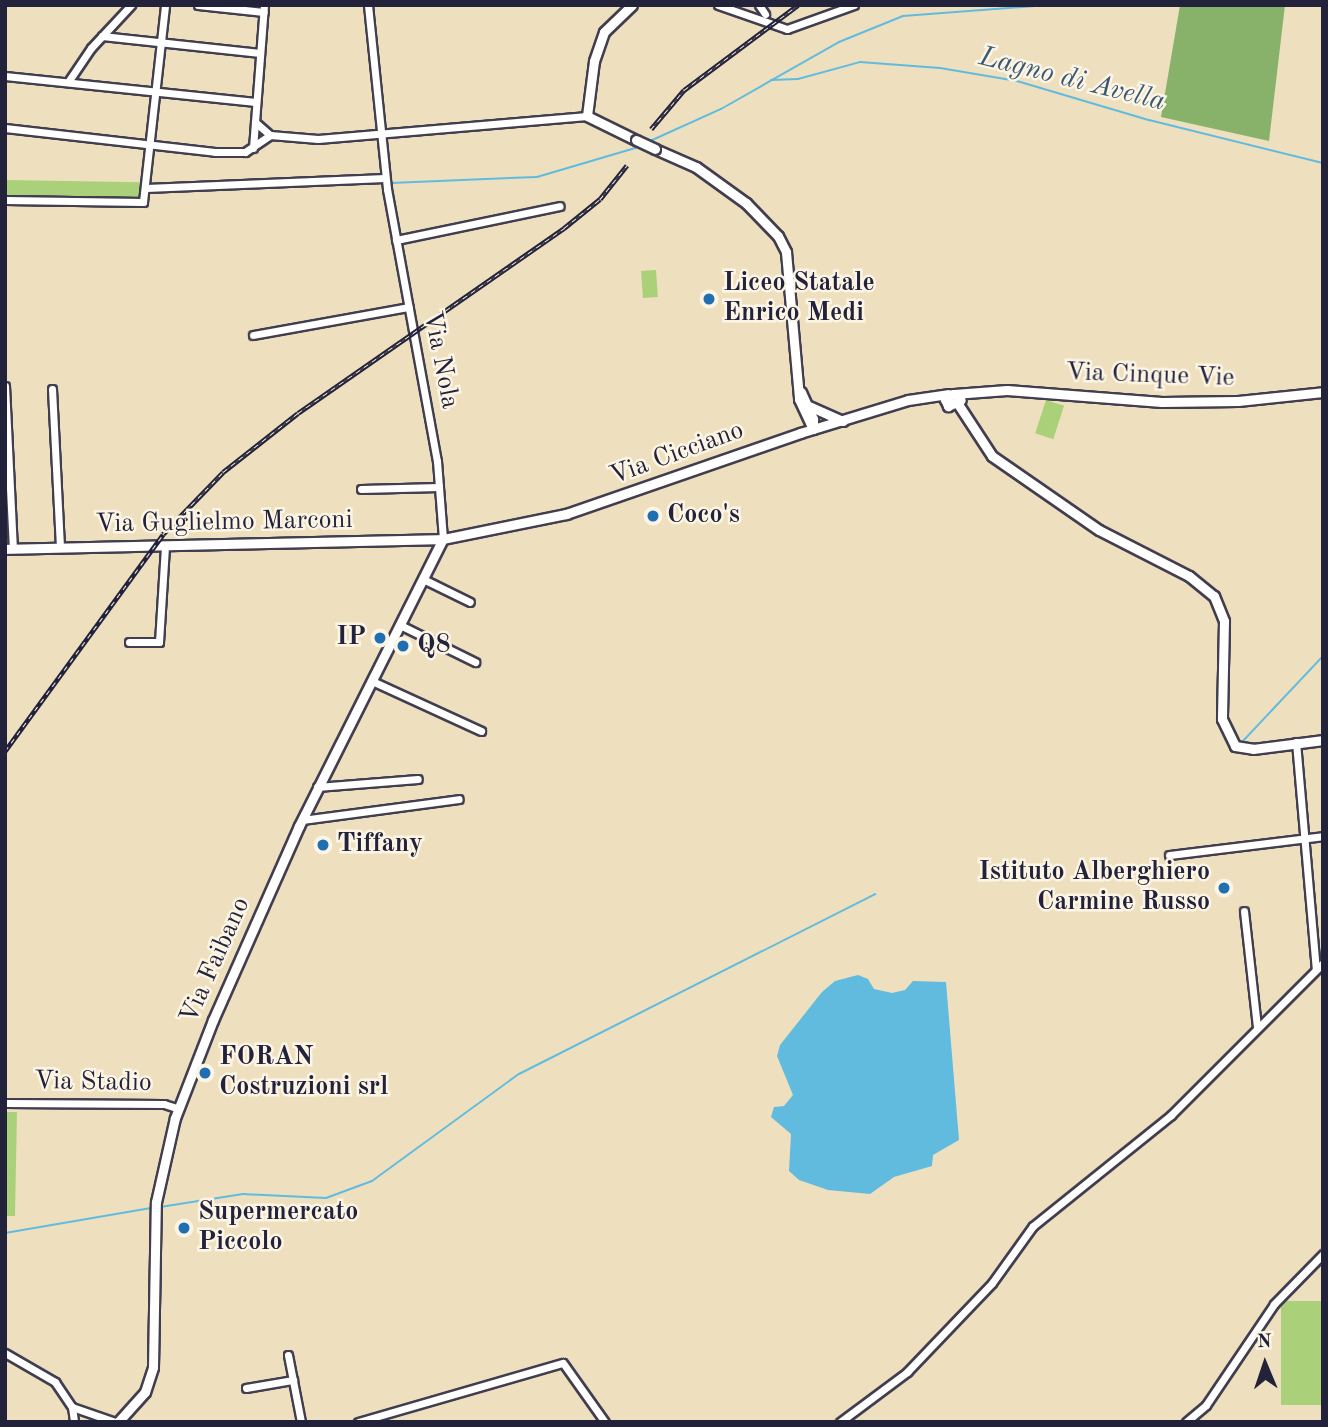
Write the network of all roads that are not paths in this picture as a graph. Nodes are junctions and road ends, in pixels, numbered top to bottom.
1 (131, 5) edge
2 (165, 5) edge
3 (198, 5) edge
4 (368, 5) edge
5 (632, 5) edge
6 (719, 5) edge
7 (759, 5) edge
8 (854, 5) edge
9 (264, 9) edge
10 (765, 14) dead end
11 (102, 36) junction
12 (162, 44) junction
13 (260, 54) junction
14 (5, 76) edge
15 (68, 82) junction
16 (157, 91) junction
17 (256, 102) junction
18 (587, 116) junction
19 (255, 122) junction
20 (5, 128) edge
21 (270, 135) junction
22 (380, 135) junction
23 (151, 144) junction
24 (253, 148) junction
25 (386, 179) junction
26 (146, 188) junction
27 (5, 200) edge
28 (560, 206) dead end
29 (396, 240) junction
30 (408, 307) junction
31 (253, 335) dead end
32 (5, 386) edge
33 (52, 389) dead end
34 (1323, 392) edge
35 (953, 401) junction
36 (805, 408) junction
37 (844, 421) junction
38 (813, 429) junction
39 (800, 433) junction
40 (439, 487) junction
41 (361, 489) dead end
42 (443, 539) junction
43 (165, 546) junction
44 (60, 547) junction
45 (9, 549) edge
46 (423, 579) junction
47 (470, 602) dead end
48 (400, 625) junction
49 (129, 642) dead end
50 (475, 662) dead end
51 (372, 681) junction
52 (481, 731) dead end
53 (1323, 740) edge
54 (1296, 742) junction
55 (418, 779) dead end
56 (317, 787) junction
57 (459, 799) dead end
58 (302, 820) junction
59 (1323, 836) edge
60 (1305, 839) junction
61 (1169, 855) dead end
62 (1244, 911) dead end
63 (1320, 966) edge
64 (1257, 1026) junction
65 (5, 1103) edge
66 (179, 1109) junction
67 (1323, 1254) edge
68 (5, 1353) edge
69 (288, 1355) dead end
70 (293, 1380) junction
71 (246, 1388) dead end
72 (72, 1407) junction
73 (121, 1421) edge
74 (74, 1422) edge
75 (301, 1422) edge
76 (358, 1422) edge
77 (605, 1422) edge
78 (840, 1422) edge
79 (1186, 1422) edge

1 - 11 street
2 - 12 street
3 - 9 street
4 - 22 street
5 - 18 street
6 - 8 street
7 - 10 street
9 - 13 street
11 - 12 street
11 - 15 street
12 - 13 street
12 - 16 street
13 - 17 street
14 - 15 street
15 - 16 street
16 - 17 street
16 - 23 street
17 - 19 street
18 - 22 street
18 - 36 street, bridge
19 - 21 street
19 - 24 street
20 - 23 street
21 - 22 street
21 - 24 street
22 - 25 street
23 - 24 street
23 - 26 street
25 - 26 street
25 - 29 street, Via Nola
26 - 27 street
28 - 29 street
29 - 30 street, Via Nola
30 - 31 street
30 - 40 street, Via Nola
32 - 45 street
33 - 44 street
34 - 35 street, Via Cinque Vie
35 - 37 street, Via Cicciano
35 - 54 street
36 - 37 street
36 - 38 street
36 - 39 street
37 - 38 street, Via Cicciano
38 - 39 street, Via Cicciano
39 - 42 street, Via Cicciano
40 - 41 street
40 - 42 street, Via Nola
42 - 43 street, Via Guglielmo Marconi
42 - 46 street, Via Faibano
43 - 44 street, Via Guglielmo Marconi
43 - 49 street
44 - 45 street, Via Guglielmo Marconi
46 - 47 street
46 - 48 street, Via Faibano
48 - 50 street
48 - 51 street, Via Faibano
51 - 52 street
51 - 56 street, Via Faibano
53 - 54 street
54 - 60 street
55 - 56 street
56 - 58 street, Via Faibano
57 - 58 street
58 - 66 street, Via Faibano
59 - 60 street
60 - 61 street
60 - 63 street
62 - 64 street
63 - 64 street
64 - 78 street
65 - 66 street, Via Stadio
66 - 73 street, Via Faibano
67 - 79 street
68 - 72 street
69 - 70 street
70 - 71 street
70 - 75 street
72 - 73 street
72 - 74 street
76 - 77 street

